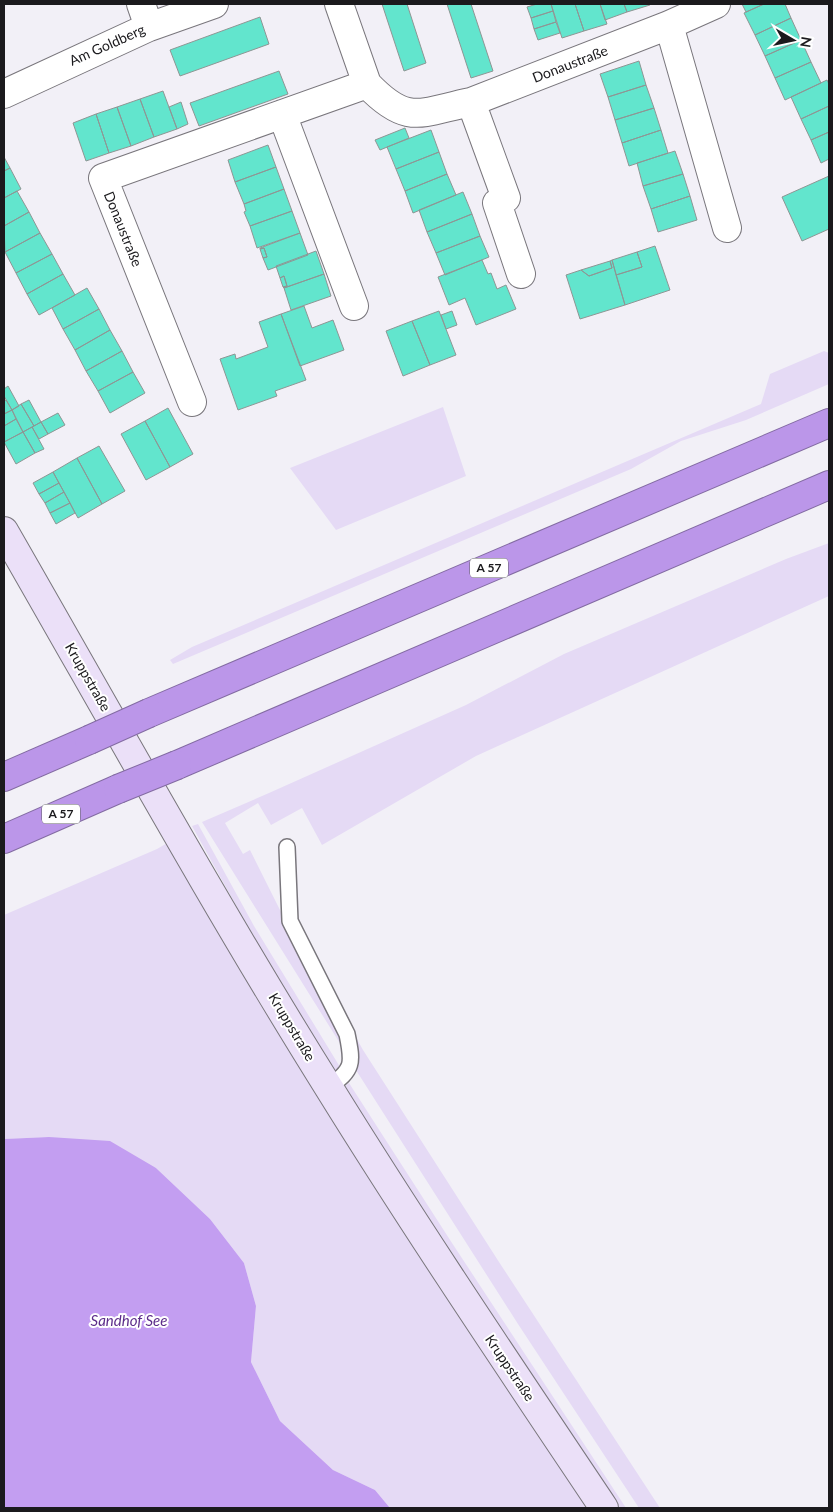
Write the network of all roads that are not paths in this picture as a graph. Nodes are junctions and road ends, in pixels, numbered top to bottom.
1 (214, 4) edge
2 (339, 4) edge
3 (716, 4) edge
4 (145, 15) edge
5 (669, 25) junction
6 (367, 84) junction
7 (4, 94) edge
8 (471, 102) junction
9 (282, 114) junction
10 (727, 228) dead end
11 (521, 274) dead end
12 (354, 306) dead end
13 (192, 402) dead end
14 (829, 422) edge
15 (829, 485) edge
16 (4, 530) edge
17 (4, 777) edge
18 (4, 838) edge
19 (287, 847) dead end
20 (328, 1087) junction
21 (604, 1508) edge

1 - 4 street, Am Goldberg
2 - 6 street, Donaustraße
3 - 5 street, Donaustraße
4 - 7 street, Am Goldberg
5 - 8 street, Donaustraße
5 - 10 street
6 - 8 street, Donaustraße
6 - 9 street, Donaustraße
8 - 11 street
9 - 12 street
9 - 13 street, Donaustraße
14 - 17 highway, A 57, bridge
15 - 18 highway, A 57, bridge
16 - 20 street, Kruppstraße
19 - 20 lane
20 - 21 street, Kruppstraße

